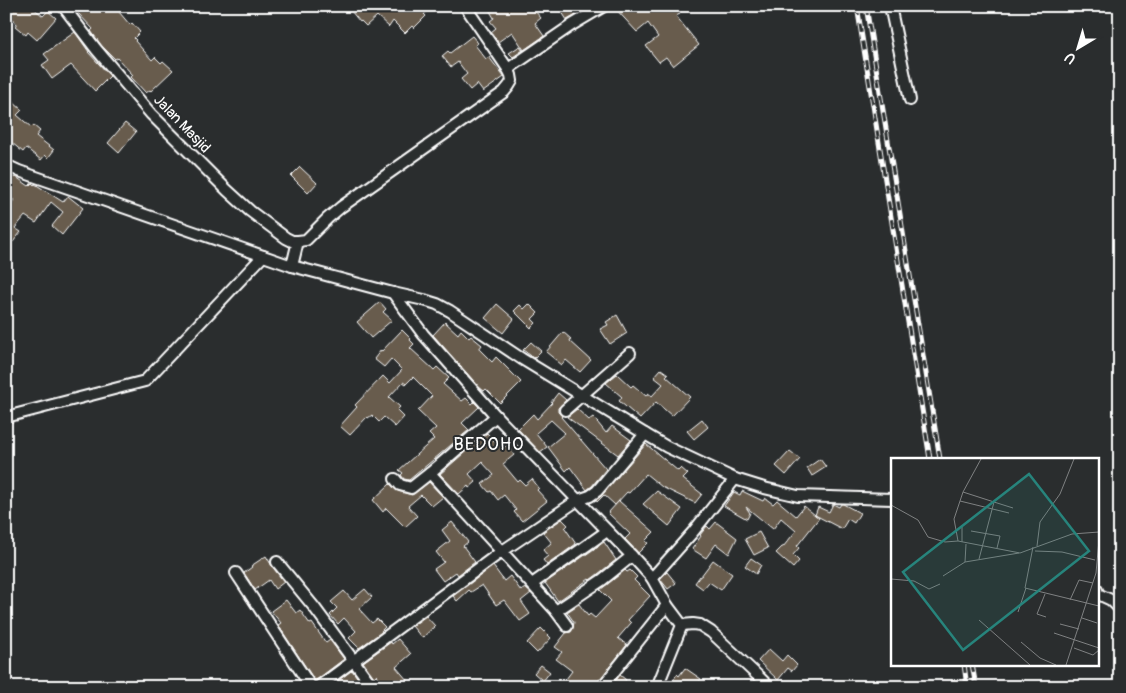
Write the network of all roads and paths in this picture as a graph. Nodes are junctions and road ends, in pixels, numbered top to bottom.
1 (63, 6) edge
2 (465, 6) edge
3 (604, 6) edge
4 (890, 6) edge
5 (508, 69) junction
6 (910, 100) dead end
7 (6, 165) edge
8 (298, 241) junction
9 (263, 256) junction
10 (294, 260) junction
11 (393, 293) junction
12 (630, 354) dead end
13 (581, 396) junction
14 (565, 410) dead end
15 (496, 416) junction
16 (6, 417) edge
17 (645, 434) junction
18 (430, 473) junction
19 (394, 479) dead end
20 (735, 479) junction
21 (891, 499) edge
22 (578, 500) junction
23 (607, 531) junction
24 (500, 552) junction
25 (632, 556) junction
26 (276, 562) dead end
27 (236, 574) dead end
28 (652, 578) junction
29 (532, 584) junction
30 (1098, 594) edge
31 (667, 605) junction
32 (1120, 609) edge
33 (556, 611) junction
34 (682, 625) junction
35 (567, 626) dead end
36 (354, 661) junction
37 (311, 687) edge
38 (318, 687) edge
39 (373, 687) edge
40 (602, 687) edge
41 (657, 687) edge
42 (769, 687) edge

1 - 8 street, Jalan Masjid
2 - 5 street
3 - 5 street
4 - 6 street
5 - 8 street
7 - 9 street
8 - 10 street
9 - 10 street
9 - 16 street
10 - 11 street
11 - 13 street
11 - 15 street
12 - 13 street
13 - 14 street
13 - 17 street
15 - 18 street
15 - 22 street
17 - 20 street
17 - 22 street
18 - 19 street
18 - 24 street
20 - 21 street
20 - 28 street
22 - 23 street
22 - 24 street
23 - 25 street
23 - 29 street
24 - 29 street
24 - 36 street
25 - 28 street
25 - 33 street
26 - 36 street
27 - 37 street
28 - 31 street
29 - 33 street
30 - 32 street
31 - 34 street
31 - 40 street
33 - 35 street
34 - 41 street
34 - 42 street
36 - 38 street
36 - 39 street

